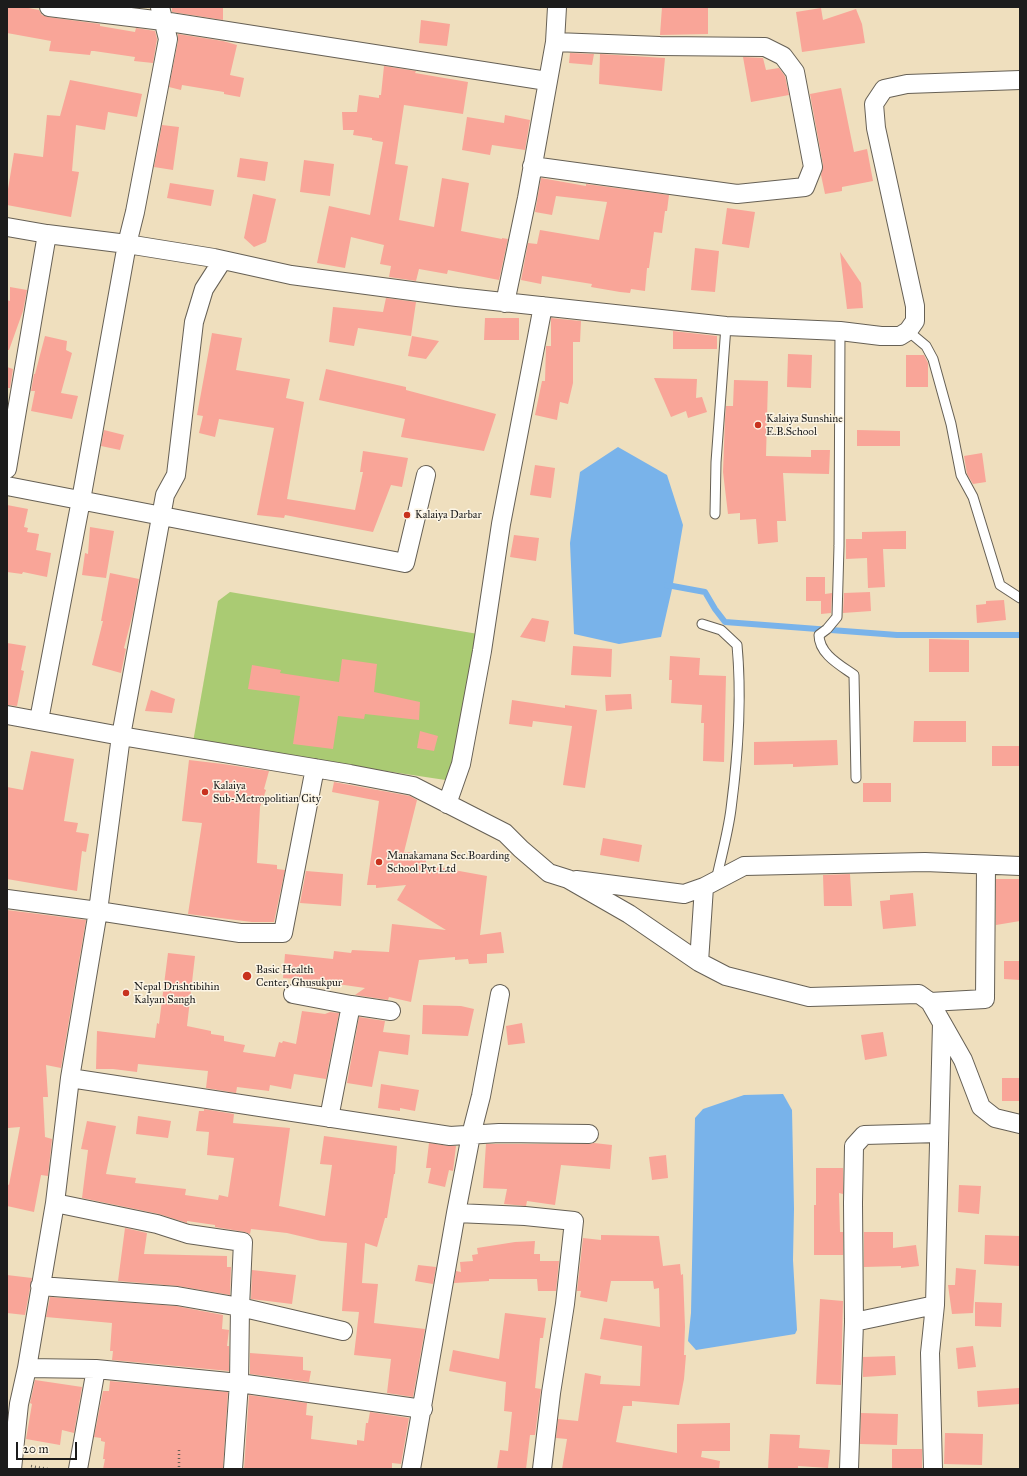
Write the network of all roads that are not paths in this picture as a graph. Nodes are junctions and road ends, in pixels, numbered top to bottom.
1 (49, 7) edge
2 (557, 7) edge
3 (162, 14) edge
4 (555, 42) junction
5 (1020, 80) edge
6 (547, 81) junction
7 (532, 166) junction
8 (7, 227) edge
9 (47, 234) junction
10 (127, 244) junction
11 (222, 261) junction
12 (505, 303) junction
13 (542, 306) junction
14 (726, 326) junction
15 (840, 331) junction
16 (908, 331) junction
17 (7, 469) edge
18 (426, 475) dead end
19 (7, 486) edge
20 (81, 500) junction
21 (715, 514) dead end
22 (162, 516) junction
23 (1020, 598) edge
24 (702, 624) dead end
25 (7, 715) edge
26 (39, 720) junction
27 (121, 736) junction
28 (316, 768) junction
29 (856, 778) dead end
30 (448, 804) junction
31 (986, 866) junction
32 (1020, 866) edge
33 (568, 879) junction
34 (710, 884) junction
35 (7, 899) edge
36 (98, 911) junction
37 (699, 962) junction
38 (293, 994) dead end
39 (500, 994) dead end
40 (930, 1002) junction
41 (351, 1005) junction
42 (391, 1011) dead end
43 (942, 1023) junction
44 (70, 1078) junction
45 (329, 1118) junction
46 (1020, 1124) edge
47 (939, 1133) junction
48 (589, 1134) dead end
49 (471, 1135) junction
50 (55, 1203) junction
51 (456, 1213) junction
52 (40, 1286) junction
53 (935, 1305) junction
54 (240, 1307) junction
55 (854, 1322) junction
56 (343, 1331) dead end
57 (27, 1368) junction
58 (96, 1369) junction
59 (238, 1383) junction
60 (13, 1404) edge
61 (423, 1409) junction
62 (12, 1469) edge
63 (78, 1469) edge
64 (233, 1469) edge
65 (411, 1469) edge
66 (542, 1469) edge
67 (849, 1469) edge
68 (933, 1469) edge

1 - 3 street
2 - 4 street
3 - 6 street
3 - 10 street
4 - 6 street
4 - 7 street
5 - 16 street
6 - 7 street
7 - 12 street
8 - 9 street
9 - 10 street
9 - 17 street
10 - 11 street
10 - 20 street
11 - 12 street
11 - 22 street
12 - 13 street
13 - 14 street
13 - 30 street
14 - 15 street
14 - 21 lane
15 - 16 street
15 - 29 lane
16 - 23 lane
18 - 22 street
19 - 20 street
20 - 22 street
20 - 26 street
22 - 27 street
24 - 34 lane
25 - 26 street
26 - 27 street
27 - 28 street
27 - 36 street
28 - 30 street
28 - 36 street
30 - 33 street
31 - 32 street
31 - 34 street
31 - 40 street
33 - 34 street
33 - 37 street
34 - 37 street
35 - 36 street
36 - 44 street
37 - 40 street
38 - 41 street
39 - 49 street
40 - 43 street
41 - 42 street
41 - 45 street
43 - 46 street
43 - 47 street
44 - 45 street
44 - 50 street
45 - 49 street
47 - 53 street
47 - 55 street
48 - 49 street
49 - 51 street
50 - 52 street
50 - 54 street
51 - 61 street
51 - 66 street
52 - 54 street
52 - 57 street
53 - 55 street
53 - 68 street
54 - 56 street
54 - 59 street
55 - 67 street
57 - 58 street
57 - 60 street
58 - 59 street
58 - 63 street
59 - 61 street
59 - 64 street
60 - 62 street
61 - 65 street

